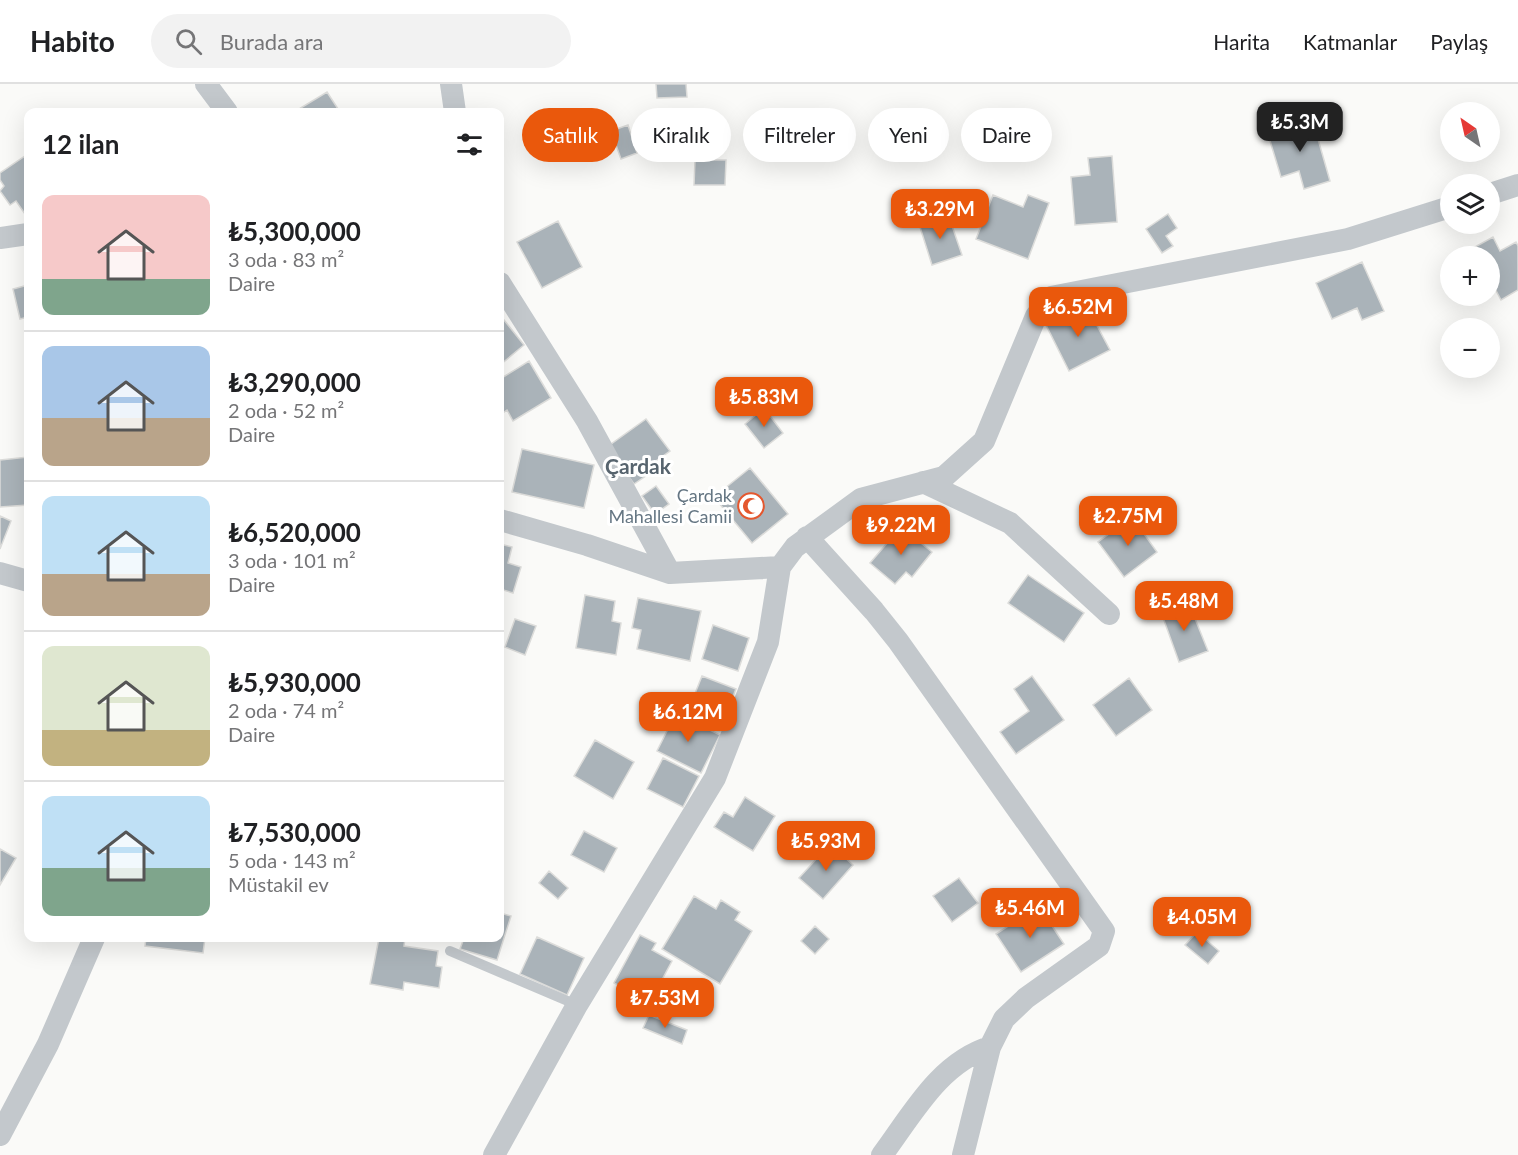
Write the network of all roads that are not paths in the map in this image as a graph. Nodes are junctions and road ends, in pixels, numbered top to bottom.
1 (206, 84) edge
2 (451, 84) edge
3 (224, 108) edge
4 (454, 108) edge
5 (1518, 185) edge
6 (1500, 191) edge
7 (1440, 210) edge
8 (24, 235) edge
9 (0, 238) edge
10 (504, 289) edge
11 (923, 482) junction
12 (504, 521) edge
13 (807, 537) junction
14 (780, 567) junction
15 (0, 573) edge
16 (670, 573) junction
17 (24, 580) edge
18 (1109, 614) dead end
19 (92, 942) edge
20 (450, 951) dead end
21 (577, 1005) junction
22 (990, 1047) junction
23 (0, 1135) edge
24 (494, 1155) edge
25 (882, 1155) edge
26 (963, 1155) edge

1 - 3 street
2 - 4 street
5 - 6 street
7 - 11 street
8 - 9 street
10 - 16 street
11 - 13 street
11 - 18 street
12 - 16 street
13 - 14 street
13 - 22 street
14 - 16 street
14 - 21 street
15 - 17 street
19 - 23 street
20 - 21 lane
21 - 24 street
22 - 25 street
22 - 26 street

